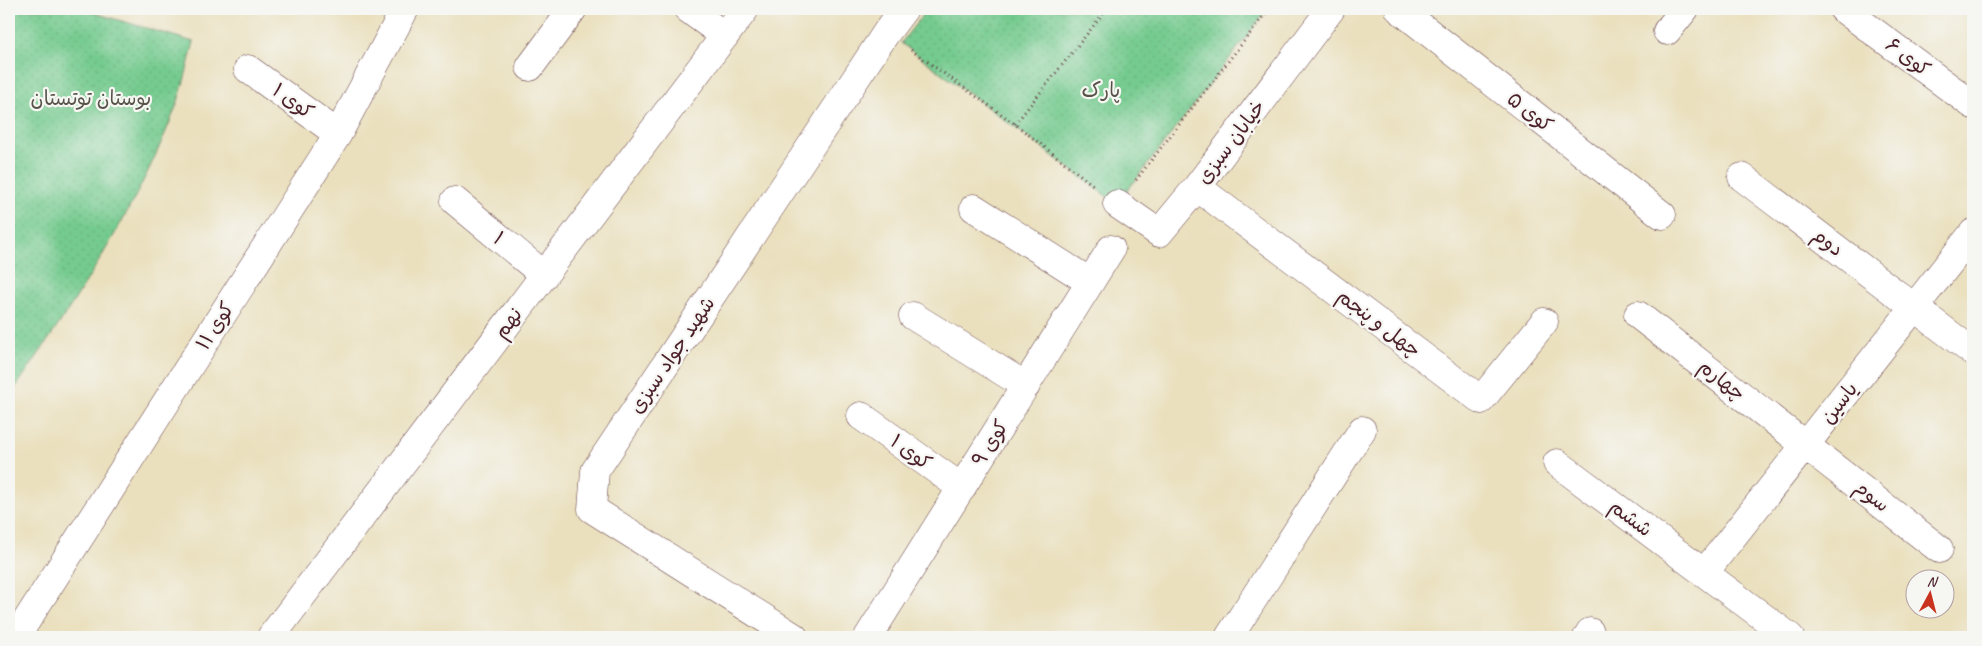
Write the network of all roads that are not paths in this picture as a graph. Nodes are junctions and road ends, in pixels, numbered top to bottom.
1 (406, 9) edge
2 (573, 9) edge
3 (688, 9) edge
4 (745, 9) edge
5 (904, 9) edge
6 (1331, 9) edge
7 (1399, 9) edge
8 (1685, 9) edge
9 (1843, 9) edge
10 (1667, 31) dead end
11 (725, 36) junction
12 (530, 67) dead end
13 (248, 69) dead end
14 (1973, 105) edge
15 (338, 134) junction
16 (1742, 177) dead end
17 (1197, 187) junction
18 (454, 201) dead end
19 (1117, 204) road end
20 (974, 208) dead end
21 (1662, 215) dead end
22 (1973, 233) edge
23 (1111, 249) dead end
24 (544, 275) junction
25 (1090, 282) junction
26 (1914, 308) junction
27 (1638, 315) dead end
28 (913, 316) dead end
29 (1544, 322) dead end
30 (1973, 352) edge
31 (1026, 386) junction
32 (861, 416) dead end
33 (1362, 430) dead end
34 (1806, 444) junction
35 (1557, 463) dead end
36 (962, 488) junction
37 (1938, 549) dead end
38 (1704, 573) junction
39 (16, 637) edge
40 (271, 637) edge
41 (794, 637) edge
42 (868, 637) edge
43 (1229, 637) edge
44 (1790, 637) edge

1 - 15 street, کوی ۱۱
2 - 12 street
3 - 11 street
4 - 11 street, نهم
5 - 41 street, شهید جواد سبزی
6 - 17 street, خیابان سبزی
7 - 21 street, کوی ۵
8 - 10 street
9 - 14 street, کوی ۶
11 - 24 street, نهم
13 - 15 street, کوی ۱
15 - 39 street, کوی ۱۱
16 - 26 street, دوم
17 - 19 street, خیابان سبزی
17 - 29 street, چهل و پنجم
18 - 24 street, ۱
20 - 25 street
22 - 26 street, یاسین
23 - 25 street, کوی ۹
24 - 40 street, نهم
25 - 31 street, کوی ۹
26 - 30 street, دوم
26 - 34 street, یاسین
27 - 34 street, چهارم
28 - 31 street
31 - 36 street, کوی ۹
32 - 36 street, کوی ۱
33 - 43 street
34 - 37 street, سوم
34 - 38 street, یاسین
35 - 38 street, ششم
36 - 42 street, کوی ۹
38 - 44 street, ششم

